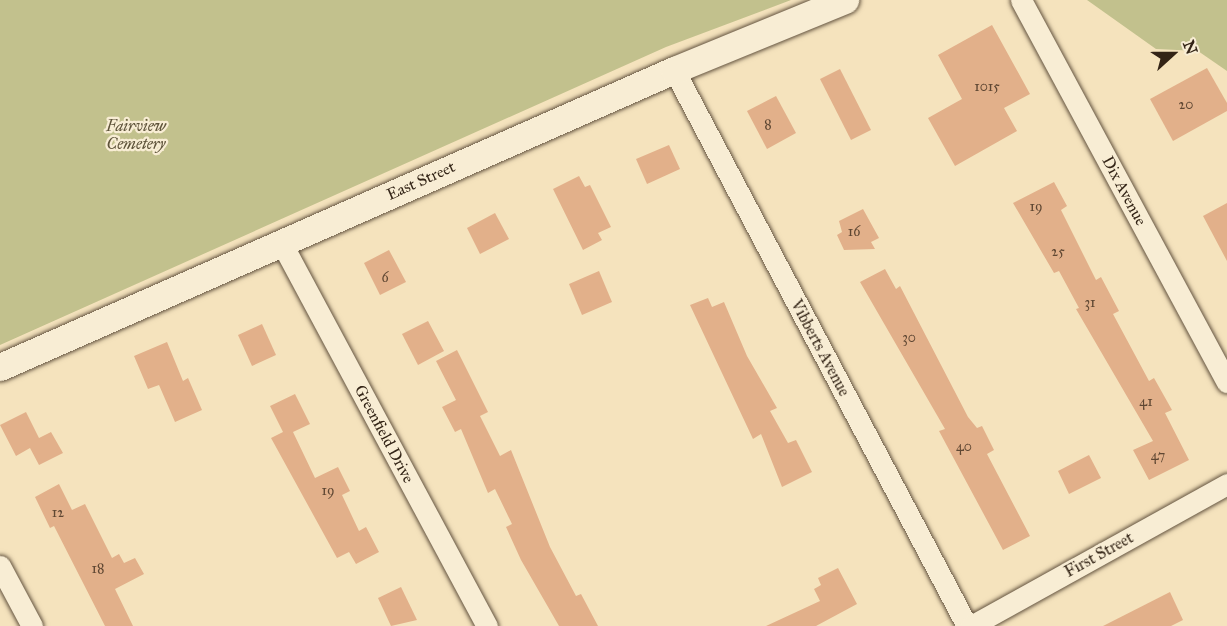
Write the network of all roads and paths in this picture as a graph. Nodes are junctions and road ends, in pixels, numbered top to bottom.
1 (845, 0) edge
2 (1021, 0) edge
3 (674, 69) junction
4 (281, 242) junction
5 (0, 367) edge
6 (1227, 382) edge
7 (1227, 484) edge
8 (0, 566) edge
9 (32, 626) edge
10 (487, 626) edge
11 (969, 626) edge

1 - 3 street, East Street
2 - 6 street, Dix Avenue
3 - 4 street, East Street
3 - 11 street, Vibberts Avenue
4 - 5 street, East Street
4 - 10 street, Greenfield Drive
7 - 11 street, First Street
8 - 9 street

